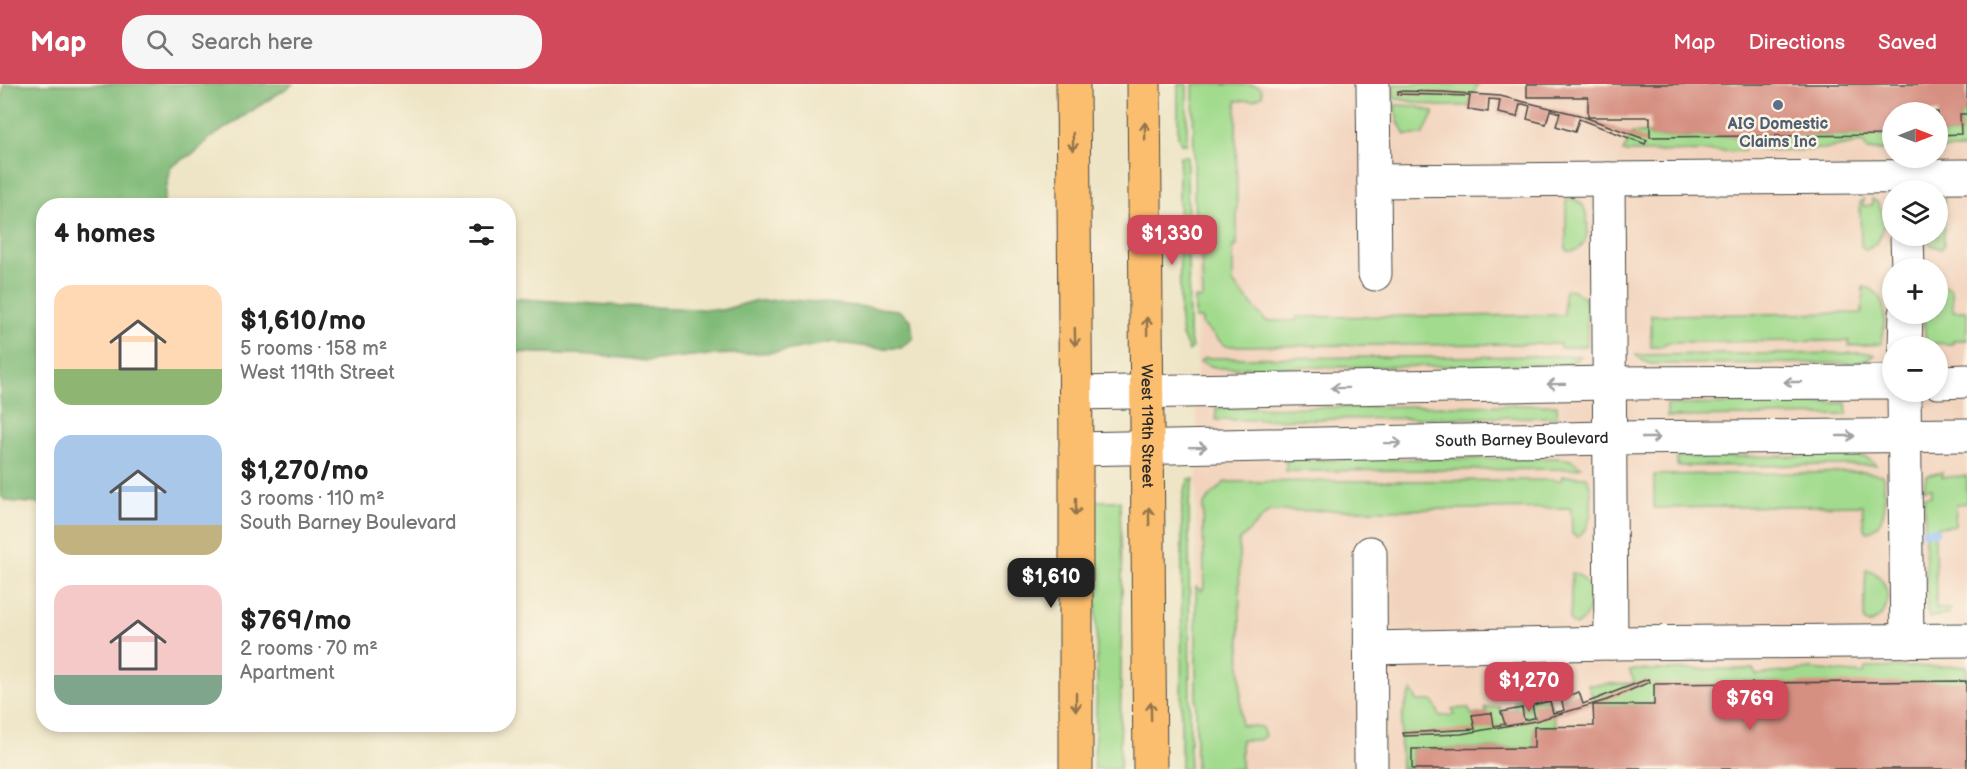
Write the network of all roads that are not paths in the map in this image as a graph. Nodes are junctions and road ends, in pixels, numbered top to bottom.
1 (1073, 84) edge
2 (1144, 84) edge
3 (1373, 84) edge
4 (1967, 176) edge
5 (1608, 179) junction
6 (1937, 180) edge
7 (1374, 181) junction
8 (1882, 184) edge
9 (1375, 274) dead end
10 (1967, 381) edge
11 (1882, 382) edge
12 (1948, 382) edge
13 (1608, 383) junction
14 (1148, 391) junction
15 (1076, 393) junction
16 (1904, 402) edge
17 (1967, 435) edge
18 (1904, 436) junction
19 (1608, 438) junction
20 (1148, 448) junction
21 (1076, 449) junction
22 (1370, 553) dead end
23 (1967, 640) edge
24 (1906, 641) junction
25 (1611, 643) junction
26 (1370, 648) junction
27 (1076, 769) edge
28 (1150, 769) edge
29 (1371, 769) edge

1 -> 15 main road
14 -> 2 main road, West 119th Street
3 - 7 street
4 - 6 street
5 - 7 street
5 - 8 street
5 - 13 street
7 - 9 street
10 - 12 street
11 -> 13 street
13 -> 14 street
13 - 19 street
14 - 15 street
14 - 20 main road, West 119th Street
15 - 21 main road
16 - 18 street
17 - 18 street, South Barney Boulevard
19 -> 18 street, South Barney Boulevard
18 - 24 street
20 -> 19 street, South Barney Boulevard
19 - 25 street
20 - 21 street, South Barney Boulevard
28 -> 20 main road, West 119th Street
21 -> 27 main road
22 - 26 street
23 - 24 street
24 - 25 street
25 - 26 street
26 - 29 street

